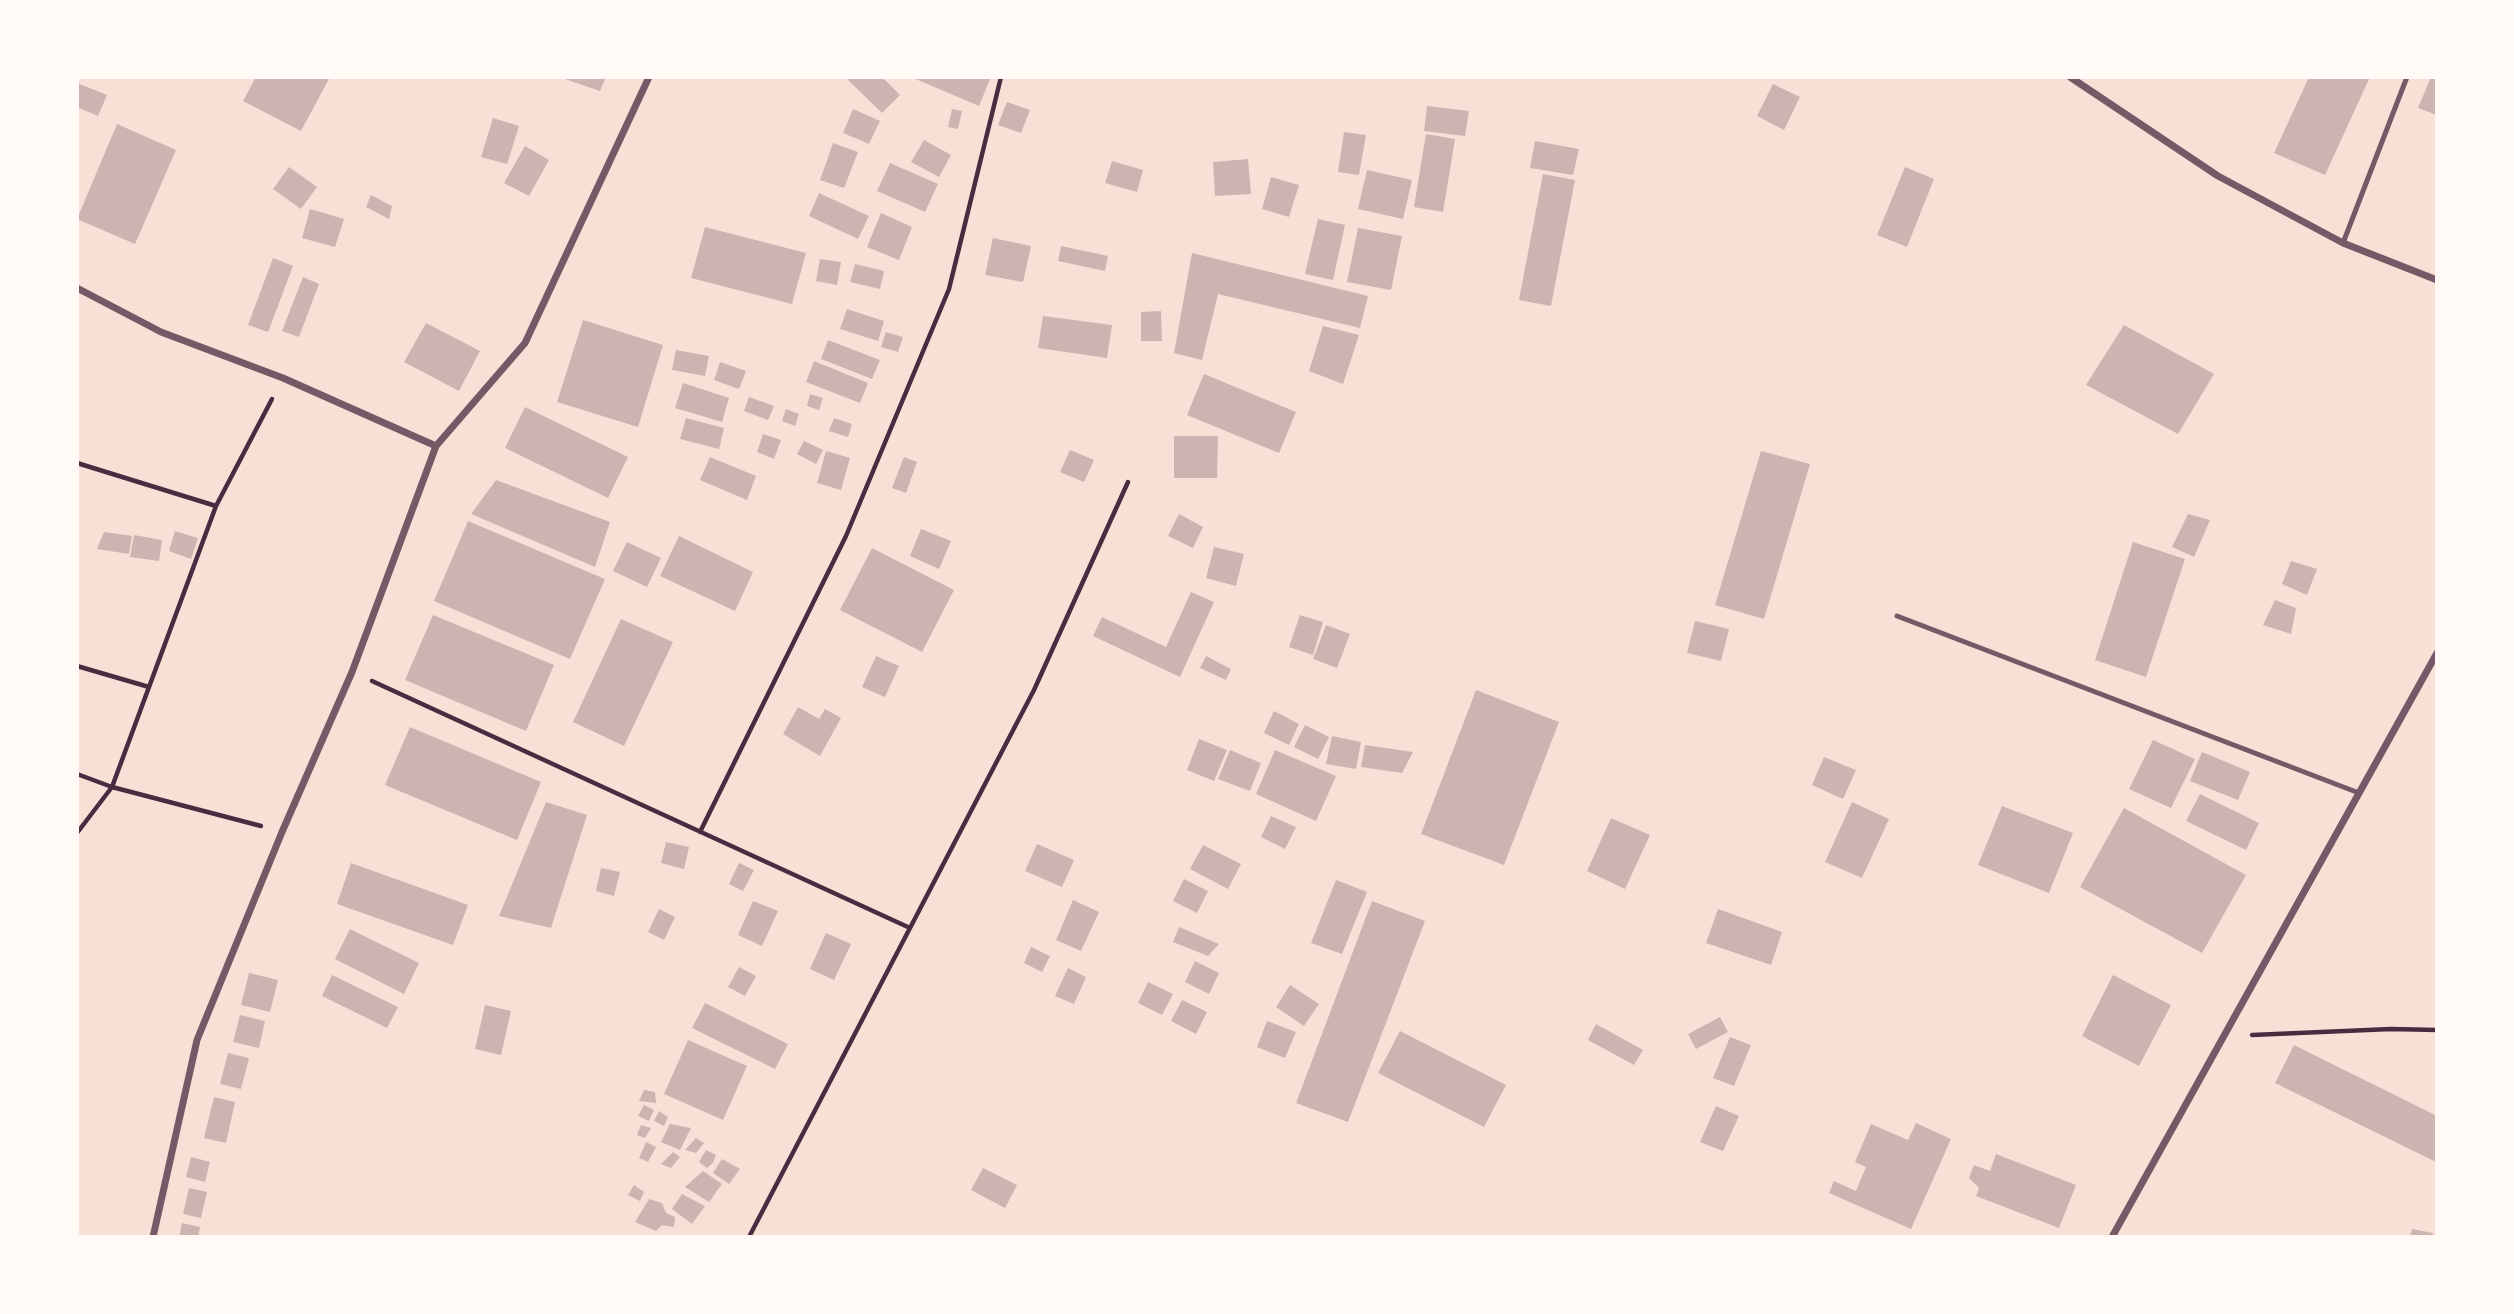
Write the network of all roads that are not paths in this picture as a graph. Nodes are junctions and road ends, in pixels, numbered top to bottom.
1 (649, 77) edge
2 (2070, 77) edge
3 (2407, 77) edge
4 (2343, 243) junction
5 (2437, 280) edge
6 (77, 288) edge
7 (436, 446) junction
8 (1897, 616) dead end
9 (2437, 653) edge
10 (2359, 793) junction
11 (153, 1237) edge
12 (2112, 1237) edge

1 - 7 street
2 - 4 street
3 - 4 lane
4 - 5 street
6 - 7 street
7 - 11 street
8 - 10 lane
9 - 10 street
10 - 12 street

